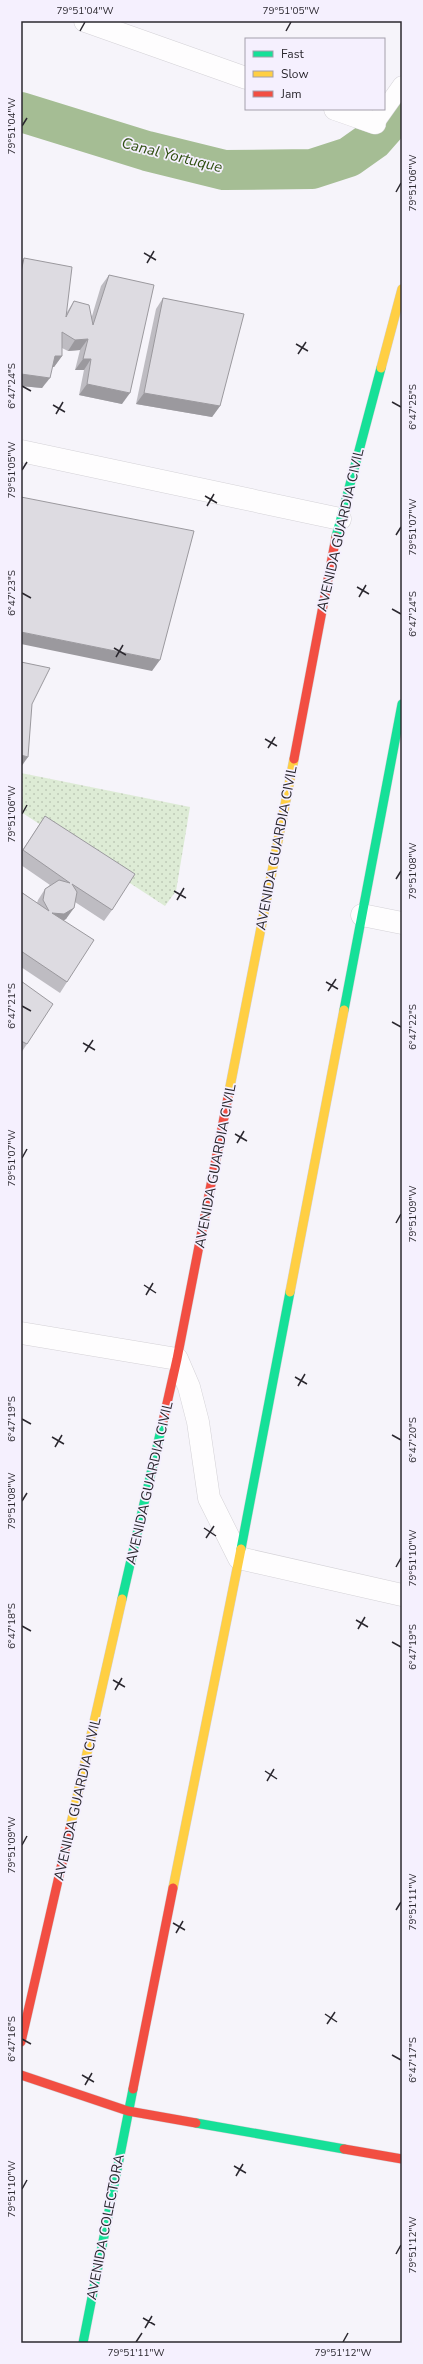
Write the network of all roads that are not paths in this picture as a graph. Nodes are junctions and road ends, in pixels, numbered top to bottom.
1 (85, 21) edge
2 (245, 78) edge
3 (402, 85) edge
4 (385, 109) edge
5 (338, 110) edge
6 (384, 110) edge
7 (375, 123) joint
8 (401, 292) edge
9 (21, 452) edge
10 (340, 519) junction
11 (402, 704) edge
12 (362, 915) junction
13 (402, 923) edge
14 (21, 1333) edge
15 (178, 1359) junction
16 (239, 1558) junction
17 (402, 1595) edge
18 (21, 2042) edge
19 (21, 2075) edge
20 (128, 2111) junction
21 (402, 2159) edge
22 (83, 2343) edge

1 - 2 street
3 - 4 lane
5 - 7 street
6 - 7 lane
8 - 10 main road, AVENIDA GUARDIA CIVIL
9 - 10 street
10 - 15 main road, AVENIDA GUARDIA CIVIL
11 - 12 main road
12 - 13 street
12 - 16 main road
14 - 15 street
15 - 16 street
15 - 18 main road, AVENIDA GUARDIA CIVIL
16 - 17 street
16 - 20 main road
19 - 20 main road
20 - 21 main road
20 - 22 main road, AVENIDA COLECTORA

